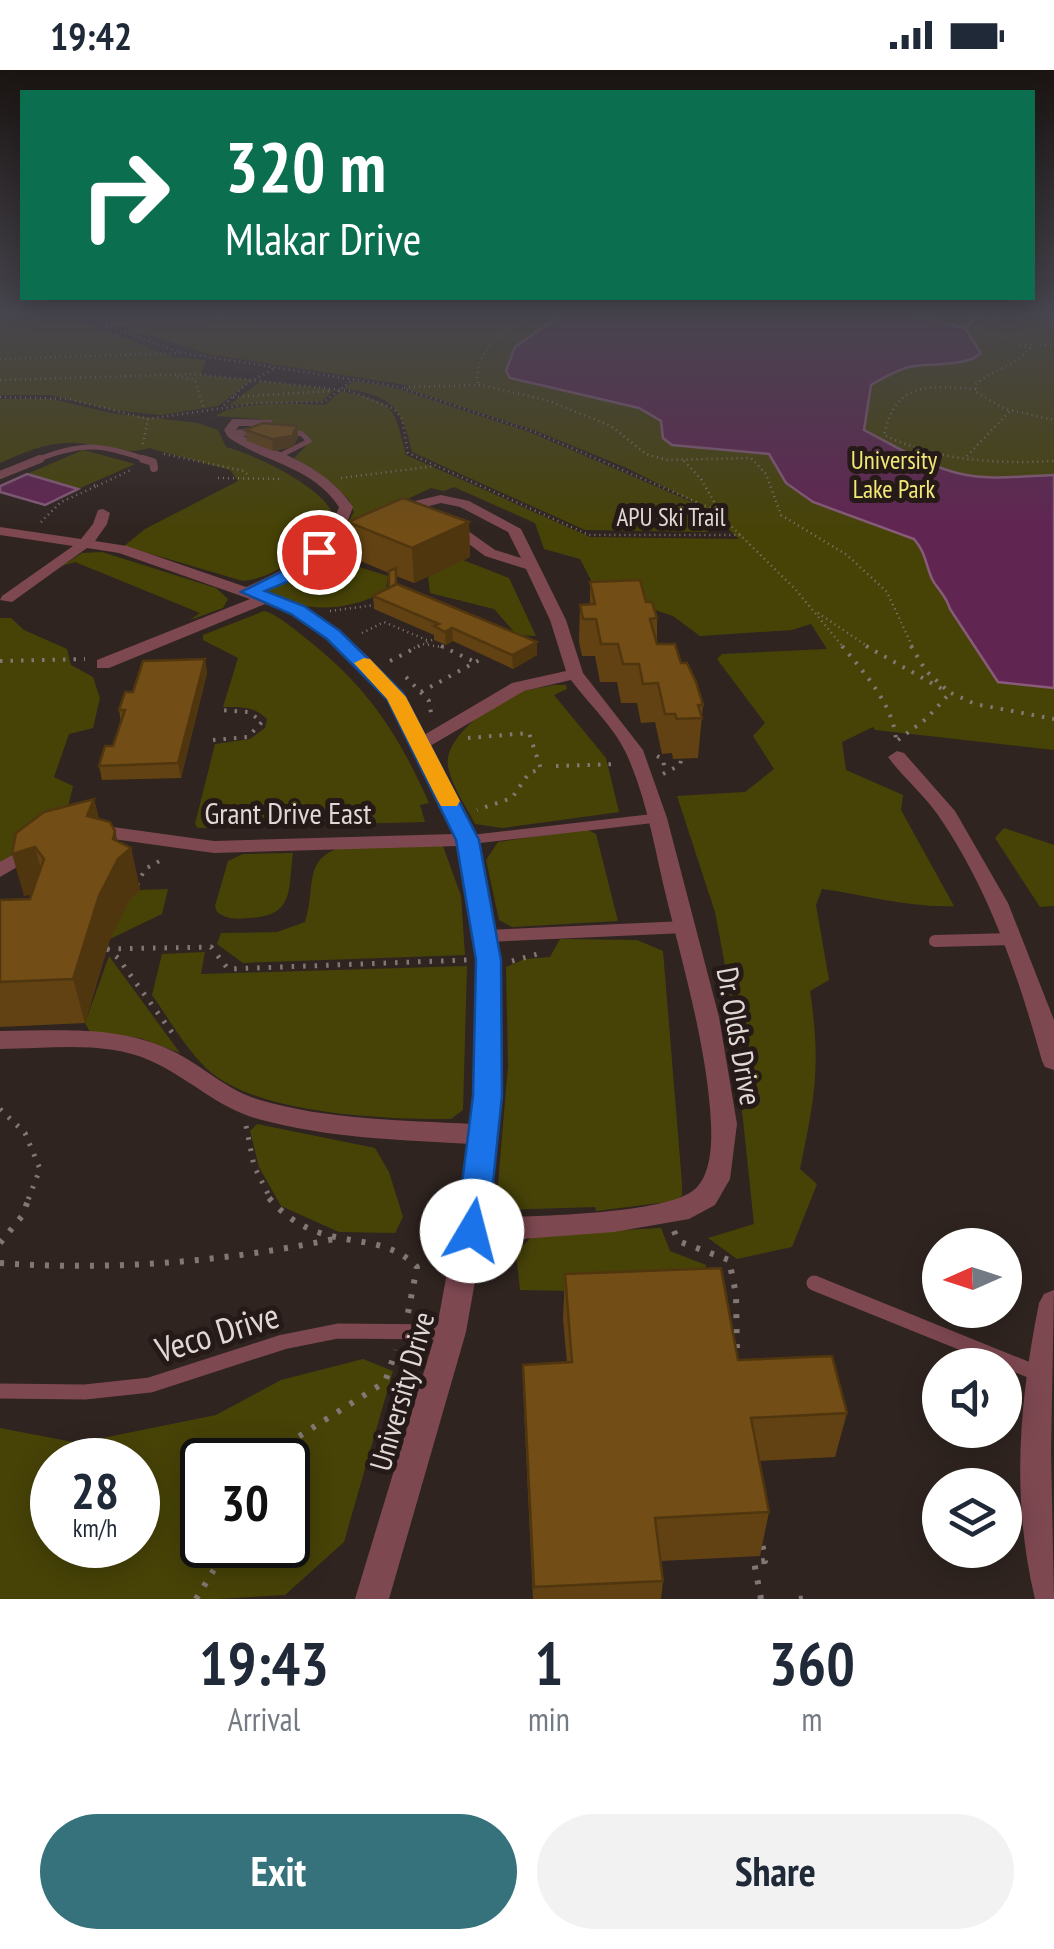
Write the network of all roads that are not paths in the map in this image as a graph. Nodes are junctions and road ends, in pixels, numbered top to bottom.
1 (273, 428) joint
2 (276, 457) junction
3 (154, 468) dead end
4 (0, 475) edge
5 (103, 513) dead end
6 (407, 523) junction
7 (337, 528) junction
8 (11, 532) edge
9 (84, 544) junction
10 (531, 566) junction
11 (257, 595) junction
12 (7, 599) dead end
13 (103, 664) road end
14 (575, 674) junction
15 (418, 745) junction
16 (896, 749) road end
17 (657, 818) junction
18 (467, 840) junction
19 (0, 871) edge
20 (686, 928) junction
21 (1015, 938) junction
22 (935, 941) dead end
23 (488, 948) junction
24 (0, 1040) edge
25 (1054, 1061) edge
26 (484, 1135) junction
27 (472, 1231) junction
28 (814, 1283) dead end
29 (1054, 1303) edge
30 (452, 1332) junction
31 (1040, 1374) junction
32 (0, 1391) edge
33 (372, 1599) edge
34 (1052, 1599) edge

1 - 2 lane
1 - 2 street
2 - 7 street
3 - 4 lane
5 - 9 street
6 - 7 street
6 - 10 street
6 - 10 street
7 - 11 street
8 - 9 street, University Drive
9 - 11 street, University Drive
9 - 12 street
10 - 14 street
11 - 13 street
11 - 15 street, University Drive
14 - 15 street
14 - 17 street, Dr. Olds Drive
15 - 18 street, University Drive
16 - 21 street
17 - 18 lane
17 - 20 street, Dr. Olds Drive
18 - 19 street, Grant Drive East
18 - 23 street, University Drive
20 - 23 lane
20 - 27 street, Dr. Olds Drive
21 - 22 lane
21 - 25 street
23 - 26 street, University Drive
24 - 26 street
26 - 27 street, University Drive
27 - 30 street, University Drive
28 - 31 lane
29 - 31 street
30 - 32 lane, Veco Drive
30 - 33 street, University Drive
31 - 34 street

